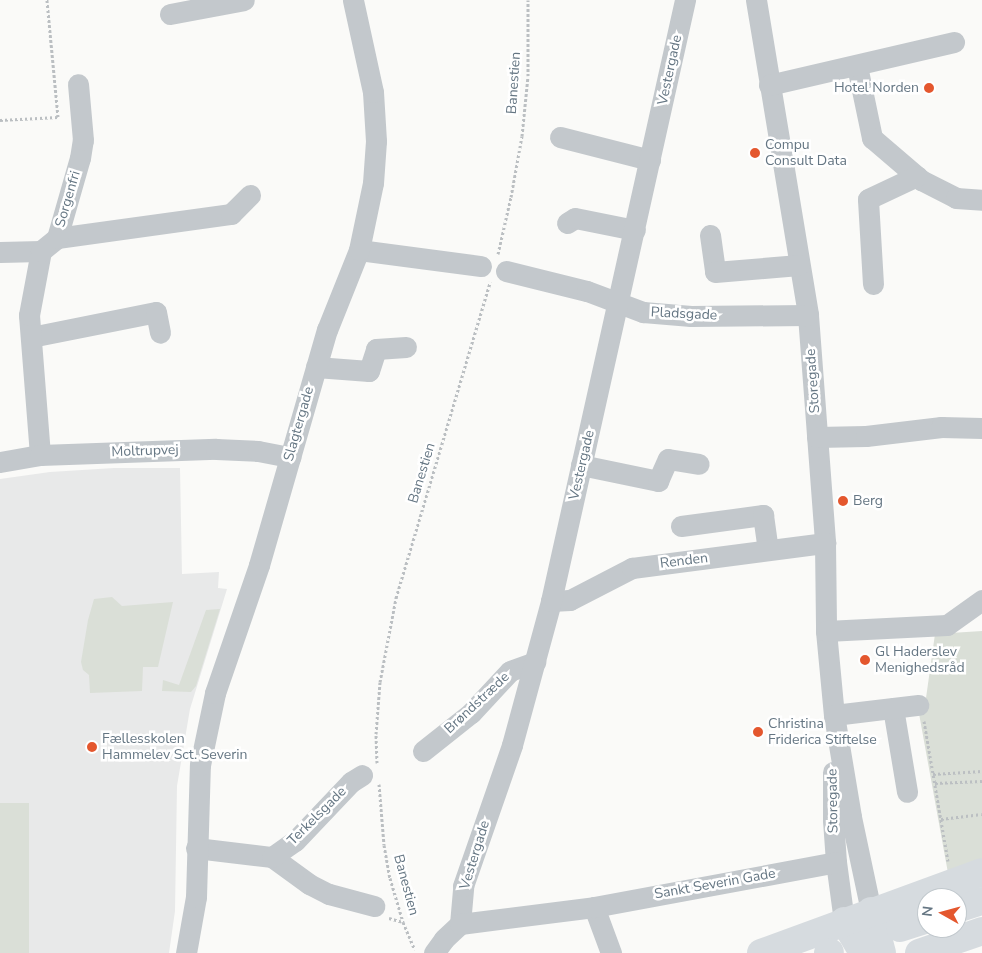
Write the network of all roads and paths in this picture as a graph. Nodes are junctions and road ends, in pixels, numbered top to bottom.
1 (47, 0) edge
2 (244, 0) edge
3 (353, 0) edge
4 (528, 0) edge
5 (685, 0) edge
6 (756, 0) edge
7 (170, 14) dead end
8 (954, 42) dead end
9 (857, 66) junction
10 (78, 84) dead end
11 (769, 85) junction
12 (0, 120) edge
13 (560, 137) dead end
14 (650, 160) junction
15 (917, 176) junction
16 (250, 195) dead end
17 (982, 200) edge
18 (567, 222) dead end
19 (634, 230) junction
20 (710, 235) dead end
21 (49, 245) junction
22 (359, 250) junction
23 (0, 252) edge
24 (799, 265) junction
25 (494, 269) junction
26 (873, 284) dead end
27 (619, 303) junction
28 (808, 314) junction
29 (160, 333) dead end
30 (31, 337) junction
31 (406, 347) dead end
32 (316, 367) junction
33 (982, 428) edge
34 (817, 437) junction
35 (40, 455) junction
36 (290, 457) junction
37 (0, 462) edge
38 (699, 464) dead end
39 (581, 465) junction
40 (682, 526) dead end
41 (824, 543) junction
42 (768, 550) junction
43 (982, 600) edge
44 (551, 601) junction
45 (826, 631) junction
46 (535, 662) junction
47 (830, 680) junction
48 (893, 708) junction
49 (920, 710) joint
50 (834, 716) junction
51 (424, 751) dead end
52 (982, 771) edge
53 (934, 774) junction
54 (373, 775) junction
55 (833, 778) junction
56 (982, 781) edge
57 (935, 783) junction
58 (907, 792) dead end
59 (982, 814) edge
60 (941, 819) junction
61 (196, 848) junction
62 (272, 857) junction
63 (836, 862) junction
64 (950, 866) dead end
65 (982, 872) edge
66 (982, 900) edge
67 (967, 905) edge
68 (374, 906) dead end
69 (594, 906) junction
70 (858, 916) junction
71 (917, 922) edge
72 (460, 924) junction
73 (900, 928) dead end
74 (982, 931) edge
75 (186, 953) edge
76 (417, 953) edge
77 (434, 953) edge
78 (612, 953) edge
79 (761, 953) edge
80 (837, 953) edge
81 (863, 953) edge
82 (880, 953) edge
83 (918, 953) edge

1 - 12 path
2 - 7 street
3 - 22 street, Slagtergade
4 - 25 path, Banestien
5 - 14 street, Vestergade
6 - 11 street, Storegade
8 - 9 street
9 - 11 street
9 - 15 street
10 - 21 street, Sorgenfri
11 - 24 street, Storegade
13 - 14 street
14 - 19 street, Vestergade
15 - 17 street
15 - 26 street
16 - 21 street
18 - 19 street
19 - 27 street, Vestergade
20 - 24 street
21 - 23 street
21 - 30 street, Sorgenfri
22 - 25 street, Pladsgade
22 - 32 street, Slagtergade
24 - 28 street, Storegade
25 - 27 street, Pladsgade
25 - 54 path, Banestien
27 - 28 street, Pladsgade
27 - 39 street, Vestergade
28 - 34 street, Storegade
29 - 30 street
30 - 35 street, Sorgenfri
31 - 32 street
32 - 36 street, Slagtergade
33 - 34 street
34 - 41 street, Storegade
35 - 36 street, Moltrupvej
35 - 37 street, Moltrupvej
36 - 61 street, Slagtergade
38 - 39 street
39 - 44 street, Vestergade
40 - 42 street
41 - 42 street, Renden
41 - 45 street, Storegade
42 - 44 street, Renden
43 - 45 street
44 - 46 street, Vestergade
45 - 47 street, Storegade
46 - 51 street, Brøndstræde
46 - 72 street, Vestergade
47 - 50 street, Storegade
47 - 55 street, Storegade
48 - 49 street
48 - 50 street
48 - 58 street
49 - 53 path
50 - 70 street, Storegade
52 - 53 path
53 - 57 path
54 - 62 street, Terkelsgade
54 - 76 path, Banestien
55 - 63 street, Storegade
55 - 70 street
56 - 57 path
57 - 60 path
59 - 60 path
60 - 64 path
61 - 62 street
61 - 75 street, Slagtergade
62 - 68 street
63 - 69 street, Sankt Severin Gade
63 - 70 street, Storegade
65 - 70 main road
66 - 67 main road
69 - 72 street, Sankt Severin Gade
69 - 78 street
70 - 79 main road
70 - 80 main road
70 - 81 main road
70 - 82 main road
71 - 73 main road
72 - 77 street
74 - 83 main road

